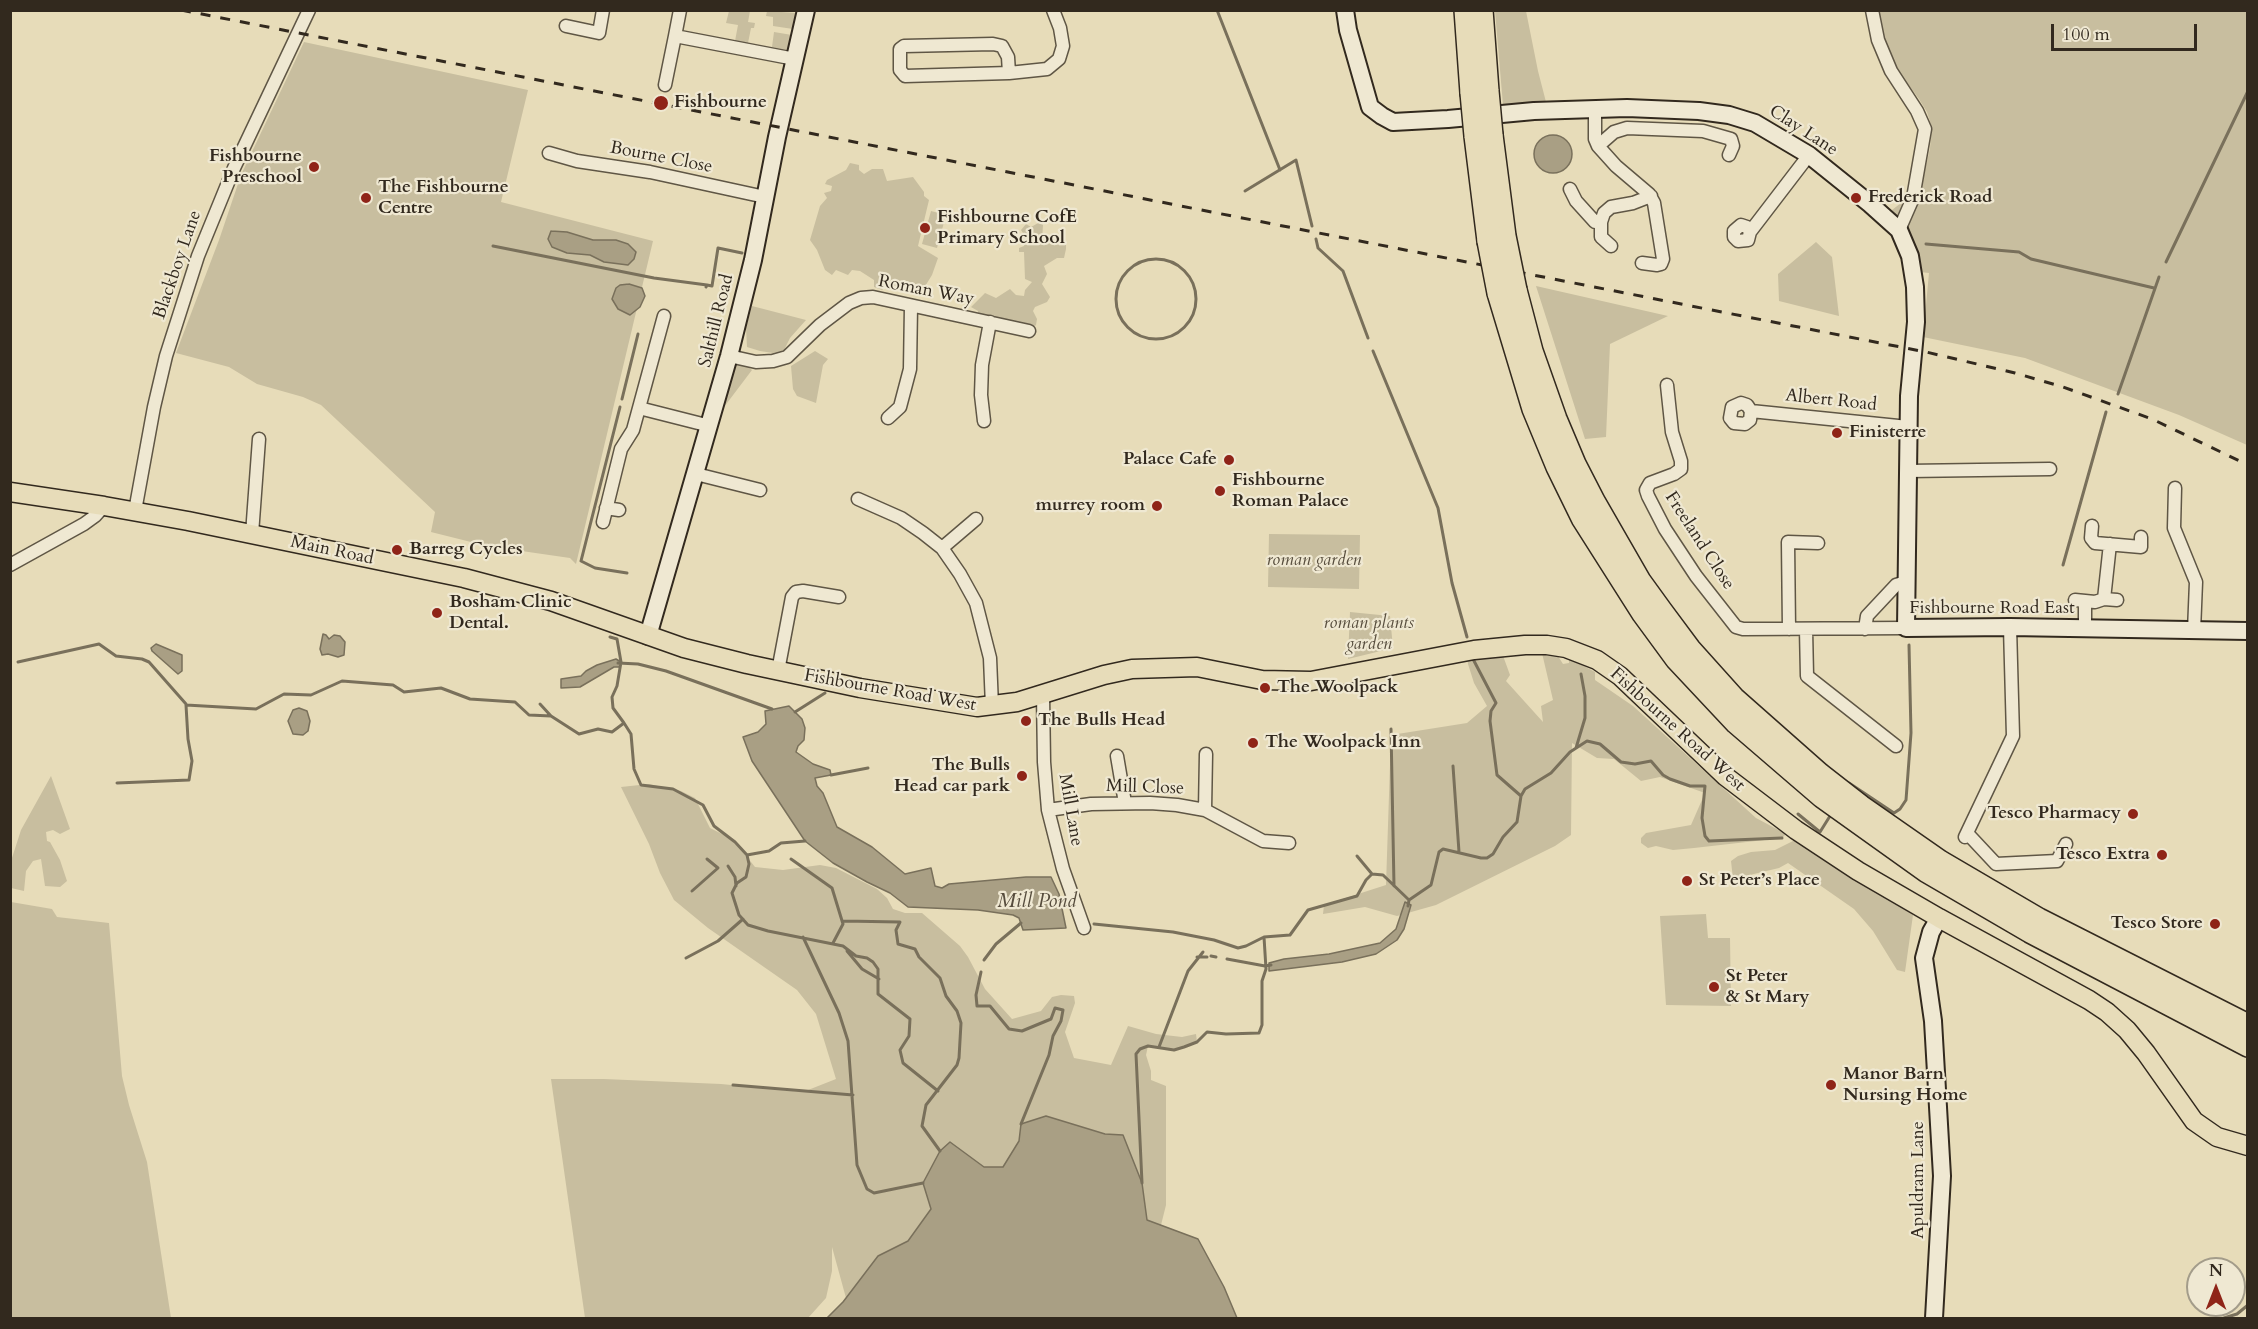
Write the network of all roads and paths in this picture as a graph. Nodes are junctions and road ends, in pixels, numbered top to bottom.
1 (309, 10) edge
2 (603, 10) edge
3 (680, 10) edge
4 (806, 10) edge
5 (1053, 10) edge
6 (1345, 10) edge
7 (1465, 10) edge
8 (1482, 10) edge
9 (1872, 10) edge
10 (566, 26) dead end
11 (675, 36) junction
12 (795, 58) junction
13 (1009, 72) junction
14 (665, 85) dead end
15 (1480, 92) junction
16 (1595, 109) junction
17 (1598, 146) junction
18 (549, 153) dead end
19 (1729, 155) dead end
20 (1809, 155) junction
21 (1570, 189) dead end
22 (1651, 196) junction
23 (765, 197) junction
24 (1601, 222) junction
25 (1899, 230) junction
26 (1750, 232) dead end
27 (1611, 246) dead end
28 (1642, 263) dead end
29 (1507, 291) junction
30 (911, 306) junction
31 (664, 316) dead end
32 (990, 322) junction
33 (1029, 331) dead end
34 (729, 356) junction
35 (1668, 385) dead end
36 (639, 408) junction
37 (1751, 411) dead end
38 (888, 418) dead end
39 (984, 421) dead end
40 (710, 426) junction
41 (1908, 427) junction
42 (259, 438) dead end
43 (2050, 470) dead end
44 (1908, 471) junction
45 (696, 474) junction
46 (2175, 488) dead end
47 (760, 490) dead end
48 (10, 492) edge
49 (858, 499) dead end
50 (104, 506) junction
51 (135, 512) junction
52 (976, 519) dead end
53 (603, 522) dead end
54 (2092, 526) dead end
55 (252, 534) junction
56 (2141, 537) dead end
57 (1818, 543) dead end
58 (2110, 544) junction
59 (942, 548) junction
60 (10, 565) edge
61 (1906, 582) junction
62 (839, 597) dead end
63 (1736, 627) joint
64 (2010, 627) junction
65 (1906, 628) junction
66 (2085, 628) junction
67 (1789, 629) junction
68 (1806, 629) junction
69 (1865, 629) junction
70 (2194, 631) junction
71 (2247, 631) edge
72 (648, 636) junction
73 (778, 671) junction
74 (1043, 695) junction
75 (992, 706) junction
76 (1896, 747) dead end
77 (1206, 754) dead end
78 (1117, 756) dead end
79 (1125, 803) junction
80 (1048, 810) junction
81 (1205, 810) junction
82 (1289, 843) dead end
83 (2066, 844) dead end
84 (1939, 918) junction
85 (1084, 928) dead end
86 (2247, 1025) edge
87 (2247, 1046) edge
88 (2247, 1146) edge
89 (1934, 1318) edge

1 - 51 street, Blackboy Lane
2 - 10 street
3 - 11 street
4 - 12 street, Salthill Road
5 - 13 street
6 - 16 street, Clay Lane
7 - 15 highway
8 - 15 highway
9 - 25 street
11 - 12 street
11 - 14 street
12 - 23 street, Salthill Road
13 - 13 street
15 - 29 highway, bridge
16 - 17 street
16 - 20 street, Clay Lane
17 - 19 street
17 - 22 street
18 - 23 street, Bourne Close
20 - 25 street, Clay Lane
20 - 26 street
21 - 24 street
22 - 24 street
22 - 28 street
23 - 34 street, Salthill Road
24 - 27 street
25 - 41 street, Clay Lane
29 - 86 highway
29 - 87 highway
30 - 32 street, Roman Way
30 - 34 street, Roman Way
30 - 38 street
31 - 36 street
32 - 33 street, Roman Way
32 - 39 street
34 - 40 street, Salthill Road
35 - 63 street, Freeland Close
36 - 40 street
36 - 53 street
37 - 41 street, Albert Road
40 - 45 street, Salthill Road
41 - 44 street, Clay Lane
42 - 55 street
43 - 44 street
44 - 61 street, Clay Lane
45 - 47 street
45 - 72 street, Salthill Road
46 - 70 street
48 - 50 main road, Main Road
49 - 59 street
50 - 51 main road, Main Road
50 - 60 street
51 - 55 main road, Main Road
52 - 59 street
54 - 58 street
55 - 72 main road, Main Road
56 - 58 street
57 - 67 street
58 - 66 street
59 - 75 street
61 - 65 street, Clay Lane
61 - 69 street
62 - 73 street
63 - 67 street, Fishbourne Road East
64 - 65 street, Fishbourne Road East
64 - 66 street, Fishbourne Road East
64 - 83 street
65 - 69 street, Fishbourne Road East
66 - 70 street, Fishbourne Road East
67 - 68 street, Fishbourne Road East
68 - 69 street, Fishbourne Road East
68 - 76 street
70 - 71 street, Fishbourne Road East
72 - 73 main road, Fishbourne Road West
73 - 75 main road, Fishbourne Road West
74 - 75 main road, Fishbourne Road West
74 - 80 street, Mill Lane
74 - 84 main road, Fishbourne Road West
77 - 81 street, Mill Close
78 - 79 street
79 - 80 street, Mill Close
79 - 81 street, Mill Close
80 - 85 street, Mill Lane
81 - 82 street, Mill Close
84 - 88 main road, Fishbourne Road West
84 - 89 street, Apuldram Lane

